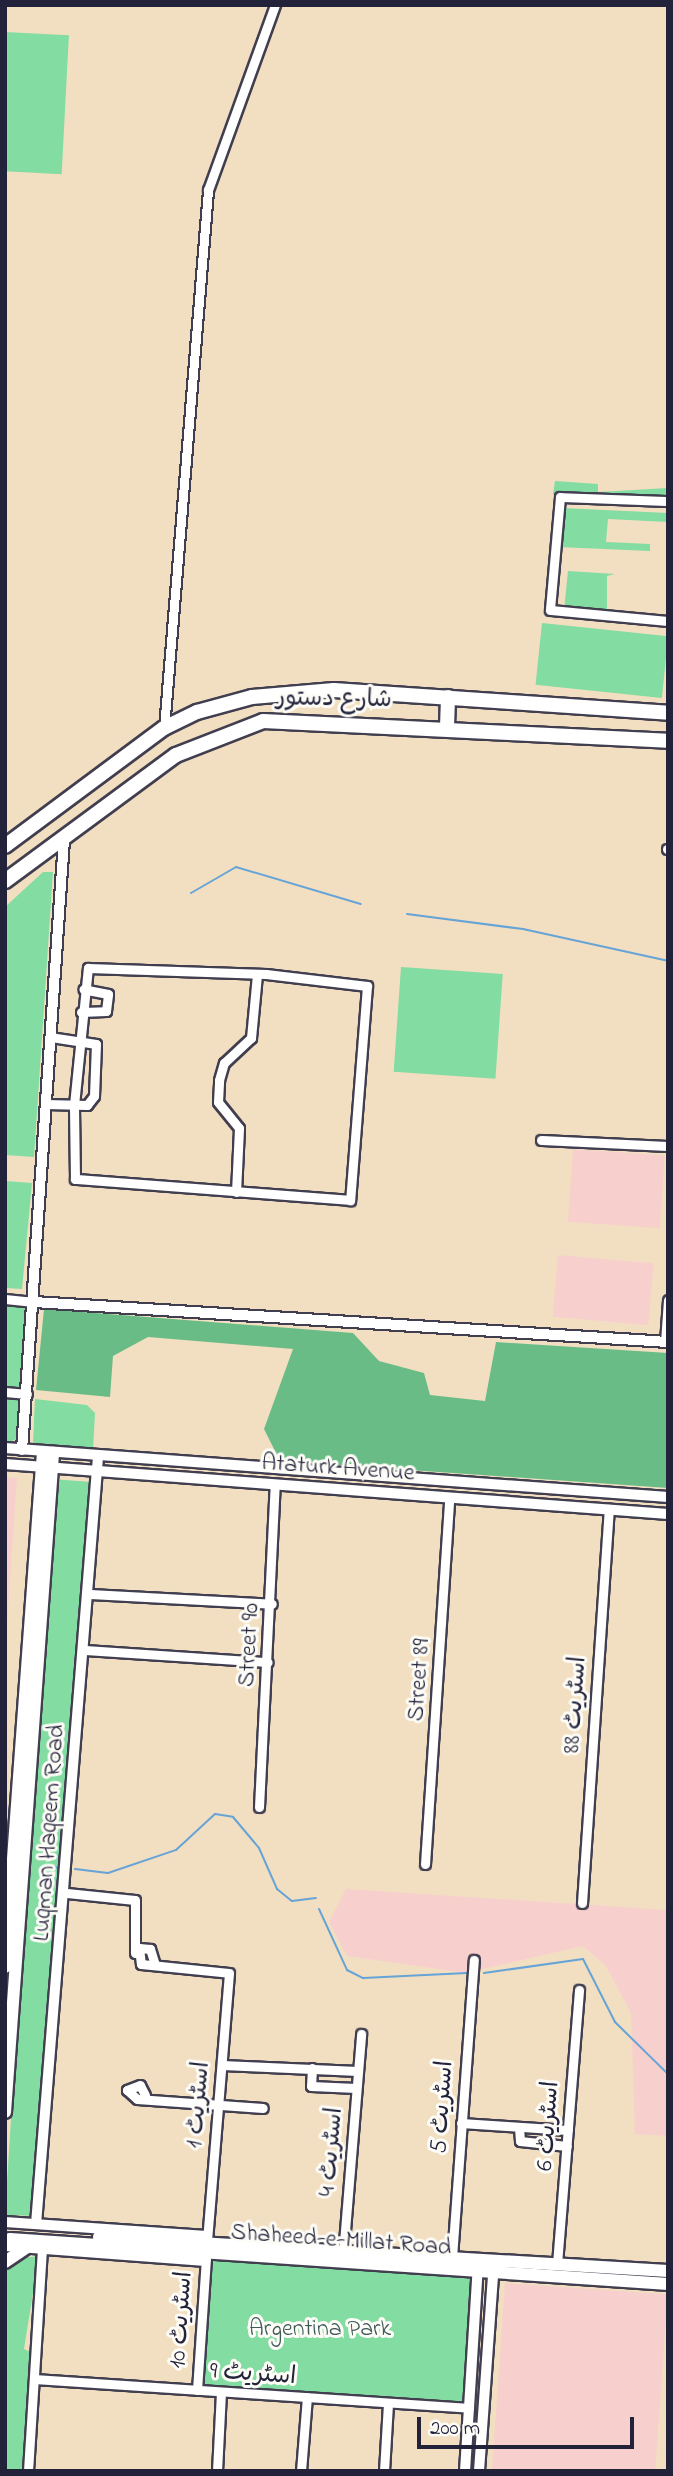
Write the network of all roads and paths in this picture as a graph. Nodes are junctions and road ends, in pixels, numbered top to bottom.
1 (275, 5) edge
2 (668, 502) edge
3 (668, 621) edge
4 (448, 697) junction
5 (668, 713) edge
6 (447, 727) junction
7 (164, 728) junction
8 (668, 741) edge
9 (64, 840) junction
10 (5, 845) edge
11 (35, 860) junction
12 (5, 881) edge
13 (5, 892) edge
14 (257, 974) junction
15 (83, 989) junction
16 (81, 1012) junction
17 (50, 1037) junction
18 (78, 1040) junction
19 (45, 1104) junction
20 (74, 1105) junction
21 (541, 1140) dead end
22 (668, 1146) edge
23 (236, 1192) junction
24 (5, 1299) edge
25 (668, 1300) edge
26 (34, 1302) junction
27 (667, 1342) edge
28 (5, 1392) edge
29 (27, 1394) junction
30 (5, 1448) edge
31 (22, 1450) junction
32 (48, 1452) junction
33 (97, 1457) junction
34 (5, 1464) edge
35 (47, 1469) junction
36 (95, 1475) junction
37 (275, 1485) junction
38 (483, 1485) junction
39 (668, 1497) edge
40 (449, 1498) junction
41 (482, 1500) junction
42 (609, 1510) junction
43 (668, 1514) edge
44 (89, 1594) junction
45 (272, 1604) junction
46 (85, 1650) junction
47 (268, 1662) junction
48 (259, 1807) dead end
49 (425, 1864) dead end
50 (67, 1893) junction
51 (582, 1903) dead end
52 (6, 1936) edge
53 (135, 1953) junction
54 (474, 1960) dead end
55 (155, 1965) junction
56 (5, 1967) edge
57 (579, 1990) dead end
58 (361, 2034) dead end
59 (222, 2065) junction
60 (312, 2068) junction
61 (358, 2071) junction
62 (356, 2088) junction
63 (145, 2095) dead end
64 (218, 2105) junction
65 (262, 2108) dead end
66 (5, 2112) edge
67 (461, 2123) junction
68 (519, 2127) junction
69 (568, 2130) junction
70 (567, 2146) junction
71 (41, 2212) junction
72 (36, 2224) junction
73 (49, 2224) junction
74 (8, 2235) edge
75 (26, 2248) junction
76 (42, 2248) junction
77 (206, 2248) junction
78 (343, 2254) junction
79 (452, 2257) junction
80 (478, 2260) junction
81 (494, 2261) junction
82 (5, 2262) edge
83 (557, 2264) junction
84 (668, 2270) edge
85 (478, 2274) junction
86 (493, 2275) junction
87 (668, 2284) edge
88 (473, 2341) junction
89 (488, 2342) junction
90 (35, 2379) junction
91 (197, 2390) junction
92 (221, 2392) junction
93 (307, 2398) junction
94 (388, 2403) junction
95 (469, 2409) junction
96 (28, 2471) edge
97 (217, 2471) edge
98 (301, 2471) edge
99 (384, 2471) edge
100 (465, 2471) edge
101 (479, 2471) edge

1 - 7 street
2 - 3 street
4 - 5 main road, شارع دستور
4 - 6 main road
4 - 7 main road, شارع دستور
6 - 8 main road, شارع دستور
6 - 9 main road, شارع دستور
7 - 10 main road, شارع دستور
9 - 11 main road, شارع دستور
9 - 17 street
11 - 12 main road, شارع دستور
11 - 13 main road
14 - 15 street
14 - 23 street
14 - 23 street
15 - 16 street
15 - 16 street
16 - 18 street
17 - 18 street
17 - 19 street
18 - 20 street
18 - 20 street
19 - 20 street
19 - 26 street
20 - 23 street
21 - 22 street
24 - 26 street
25 - 27 street
26 - 27 street
26 - 29 street
28 - 29 street
29 - 31 street
30 - 31 street, Ataturk Avenue
31 - 32 street, Ataturk Avenue
32 - 33 street, Ataturk Avenue
32 - 35 main road
33 - 36 street, Luqman Haqeem Road
33 - 38 street, Ataturk Avenue
34 - 35 street, Ataturk Avenue
35 - 36 street, Ataturk Avenue
35 - 52 main road
35 - 66 main road
36 - 37 street, Ataturk Avenue
36 - 44 street, Luqman Haqeem Road
37 - 40 street, Ataturk Avenue
37 - 45 street, Street 90
38 - 39 street, Ataturk Avenue
38 - 41 street
40 - 41 street, Ataturk Avenue
40 - 49 street, Street 89
41 - 42 street, Ataturk Avenue
42 - 43 street, Ataturk Avenue
42 - 51 street, اسٹریٹ 88
44 - 45 street
44 - 46 street, Luqman Haqeem Road
45 - 47 street, Street 90
46 - 47 street
46 - 50 street, Luqman Haqeem Road
47 - 48 street, Street 90
50 - 53 street
50 - 71 street, Luqman Haqeem Road
52 - 56 main road
53 - 55 street
53 - 55 street
54 - 67 street, اسٹریٹ 5
55 - 59 street, اسٹریٹ 1
57 - 69 street, اسٹریٹ 6
58 - 61 street, اسٹریٹ 4
59 - 60 street
59 - 64 street, اسٹریٹ 1
60 - 61 street
60 - 62 street, اسٹریٹ 4
61 - 62 street, اسٹریٹ 4
62 - 78 street, اسٹریٹ 4
63 - 64 street
64 - 65 street
64 - 77 street, اسٹریٹ 1
67 - 68 street
67 - 79 street, اسٹریٹ 5
68 - 69 street
68 - 70 street
69 - 70 street, اسٹریٹ 6
70 - 83 street, اسٹریٹ 6
71 - 72 street, Luqman Haqeem Road
71 - 73 street
72 - 73 street, Shaheed-e-Millat Road
72 - 74 street, Shaheed-e-Millat Road
73 - 77 street, Shaheed-e-Millat Road
74 - 75 street, Shaheed-e-Millat Road
74 - 77 main road, Shaheed-e-Millat Road
75 - 76 street, Shaheed-e-Millat Road
75 - 82 main road
76 - 77 street, Shaheed-e-Millat Road
76 - 90 street
77 - 78 main road, Shaheed-e-Millat Road
77 - 91 street, اسٹریٹ 10
78 - 79 main road, Shaheed-e-Millat Road
78 - 85 main road, Shaheed-e-Millat Road
79 - 80 main road, Shaheed-e-Millat Road
80 - 81 main road, Shaheed-e-Millat Road
80 - 85 street
81 - 83 main road, Shaheed-e-Millat Road
81 - 86 street
83 - 84 main road, Shaheed-e-Millat Road
85 - 86 main road, Shaheed-e-Millat Road
85 - 88 street
86 - 87 main road, Shaheed-e-Millat Road
86 - 89 street
88 - 89 street
88 - 95 street
89 - 101 street
90 - 91 street, اسٹریٹ 9
90 - 96 street
91 - 92 street, اسٹریٹ 9
92 - 93 street, اسٹریٹ 9
92 - 97 street
93 - 94 street, اسٹریٹ 9
93 - 98 street
94 - 95 street, اسٹریٹ 9
94 - 99 street
95 - 100 street

